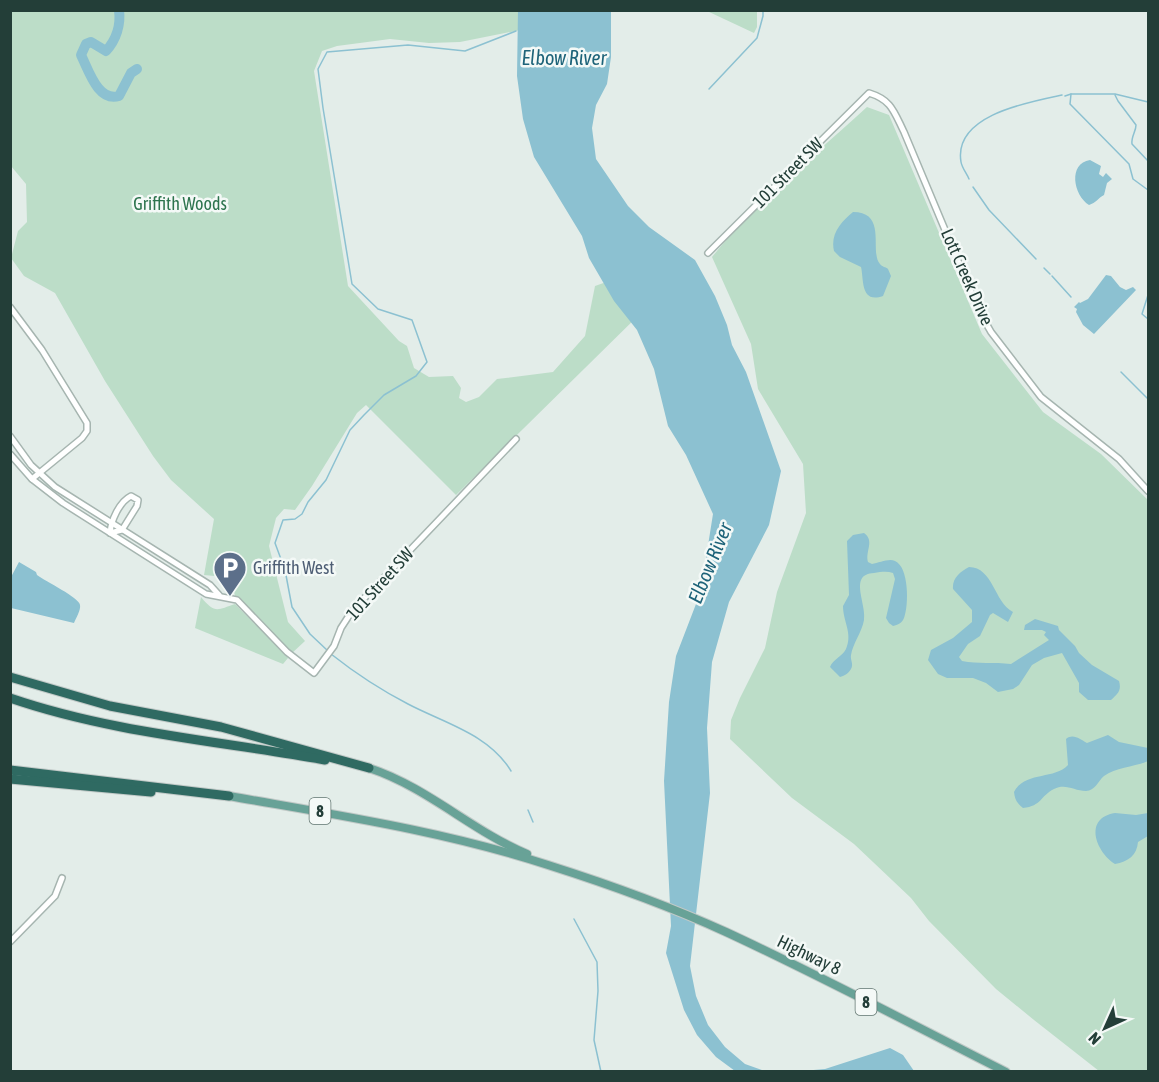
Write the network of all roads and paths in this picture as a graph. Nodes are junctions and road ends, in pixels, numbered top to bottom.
1 (869, 93) joint
2 (708, 253) dead end
3 (10, 307) edge
4 (10, 436) edge
5 (516, 439) dead end
6 (10, 454) edge
7 (39, 473) junction
8 (32, 479) junction
9 (1149, 491) edge
10 (111, 523) junction
11 (122, 530) junction
12 (110, 533) junction
13 (220, 596) junction
14 (10, 677) edge
15 (10, 698) edge
16 (369, 768) junction
17 (10, 770) edge
18 (10, 779) edge
19 (229, 796) junction
20 (62, 878) dead end
21 (592, 880) junction
22 (10, 942) edge
23 (1006, 1071) edge

1 - 2 street, 101 Street SW
1 - 9 street, Lott Creek Drive
3 - 7 street
4 - 7 street
5 - 13 street, 101 Street SW
6 - 8 street
7 - 8 street
7 - 10 street
8 - 12 street
10 - 11 street
10 - 11 street
10 - 12 street
11 - 12 street
11 - 13 street
12 - 13 street
14 - 16 highway
15 - 16 highway
16 - 21 main road, Highway 8 / 8
17 - 19 highway
18 - 19 highway
19 - 21 main road, Highway 8 / 8
20 - 22 street
21 - 23 main road, Highway 8 / 8

